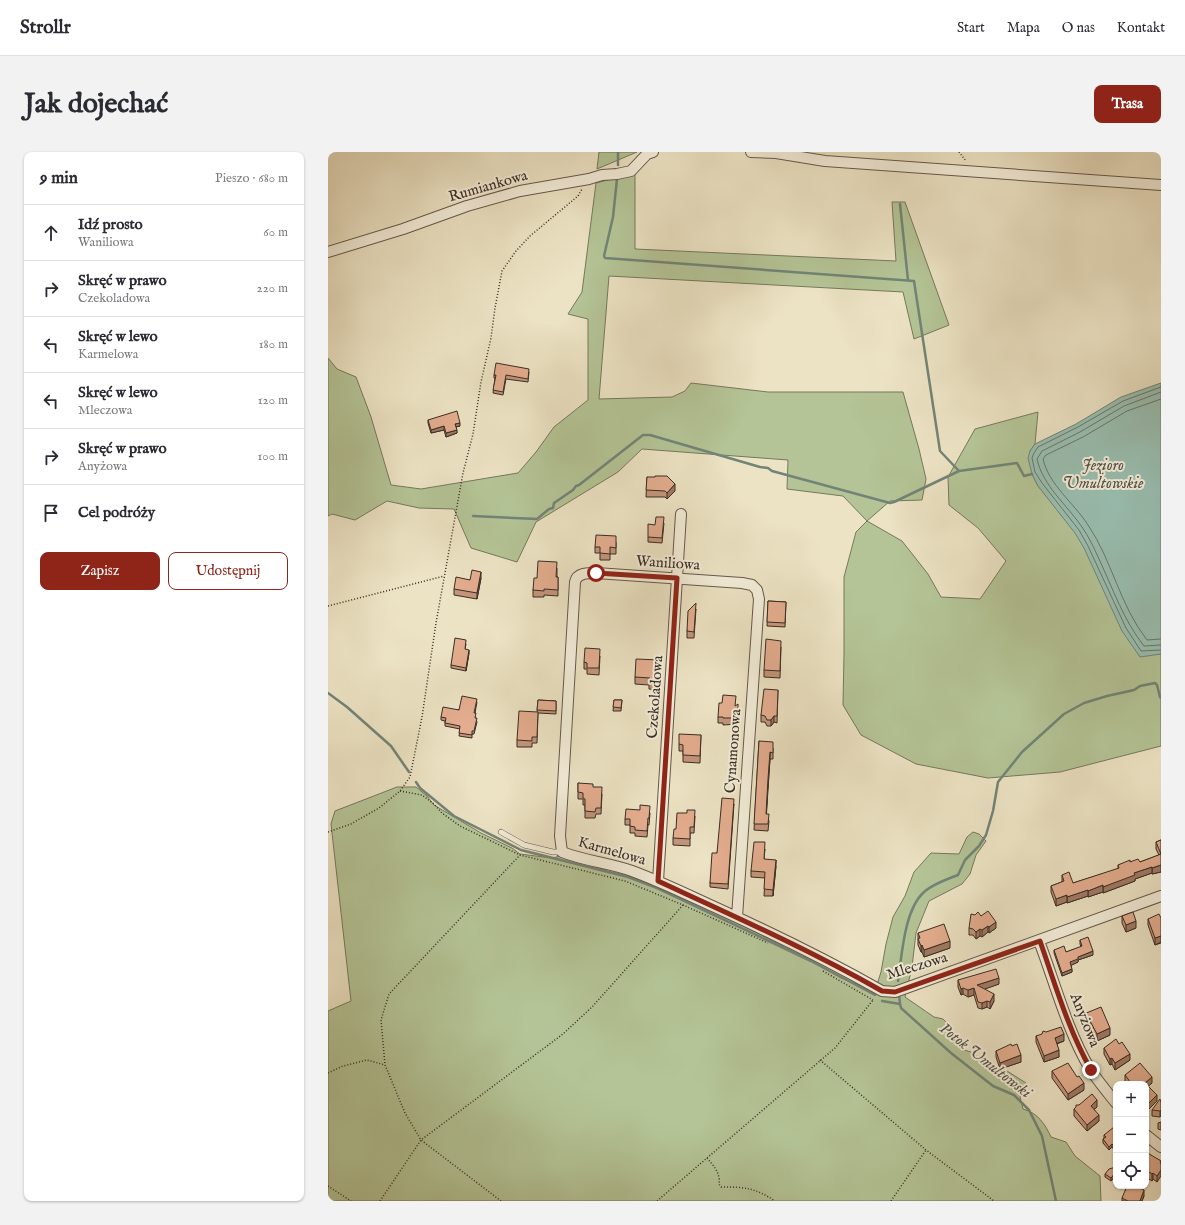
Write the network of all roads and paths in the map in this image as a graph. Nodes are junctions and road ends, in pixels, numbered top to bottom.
1 (653, 152) edge
2 (751, 152) edge
3 (589, 179) junction
4 (1161, 185) edge
5 (328, 252) edge
6 (681, 514) dead end
7 (579, 575) joint
8 (445, 576) junction
9 (677, 578) junction
10 (755, 587) joint
11 (328, 606) edge
12 (400, 791) junction
13 (328, 832) edge
14 (500, 832) dead end
15 (562, 852) junction
16 (520, 855) junction
17 (658, 881) junction
18 (1161, 896) edge
19 (683, 905) junction
20 (737, 918) junction
21 (1040, 941) junction
22 (768, 944) dead end
23 (821, 970) dead end
24 (882, 991) joint
25 (820, 1060) junction
26 (385, 1064) junction
27 (328, 1073) edge
28 (1113, 1099) edge
29 (1149, 1138) edge
30 (421, 1140) junction
31 (1161, 1148) edge
32 (926, 1150) junction
33 (707, 1158) junction
34 (328, 1186) edge
35 (350, 1201) edge
36 (380, 1201) edge
37 (501, 1201) edge
38 (657, 1201) edge
39 (775, 1201) edge
40 (891, 1201) edge
41 (994, 1201) edge

1 - 3 street, Rumiankowa
2 - 4 street
3 - 5 street, Rumiankowa
3 - 8 path
6 - 9 street, Czekoladowa
7 - 9 street, Waniliowa
7 - 15 street, Karmelowa
8 - 11 path
8 - 12 path
9 - 10 street, Waniliowa
9 - 17 street, Czekoladowa
10 - 20 street, Cynamonowa
12 - 13 path
12 - 16 path
14 - 15 lane
15 - 17 street, Karmelowa
16 - 19 path
16 - 26 path
17 - 20 street, Karmelowa
18 - 21 street, Mleczowa
19 - 22 path
19 - 30 path
20 - 24 street, Karmelowa
21 - 24 street, Mleczowa
21 - 28 street, Anyżowa
23 - 25 path
25 - 32 path
25 - 33 path
26 - 27 path
26 - 30 path
29 - 31 street
30 - 36 path
30 - 37 path
32 - 40 path
32 - 41 path
33 - 38 path
33 - 39 path
34 - 35 path

